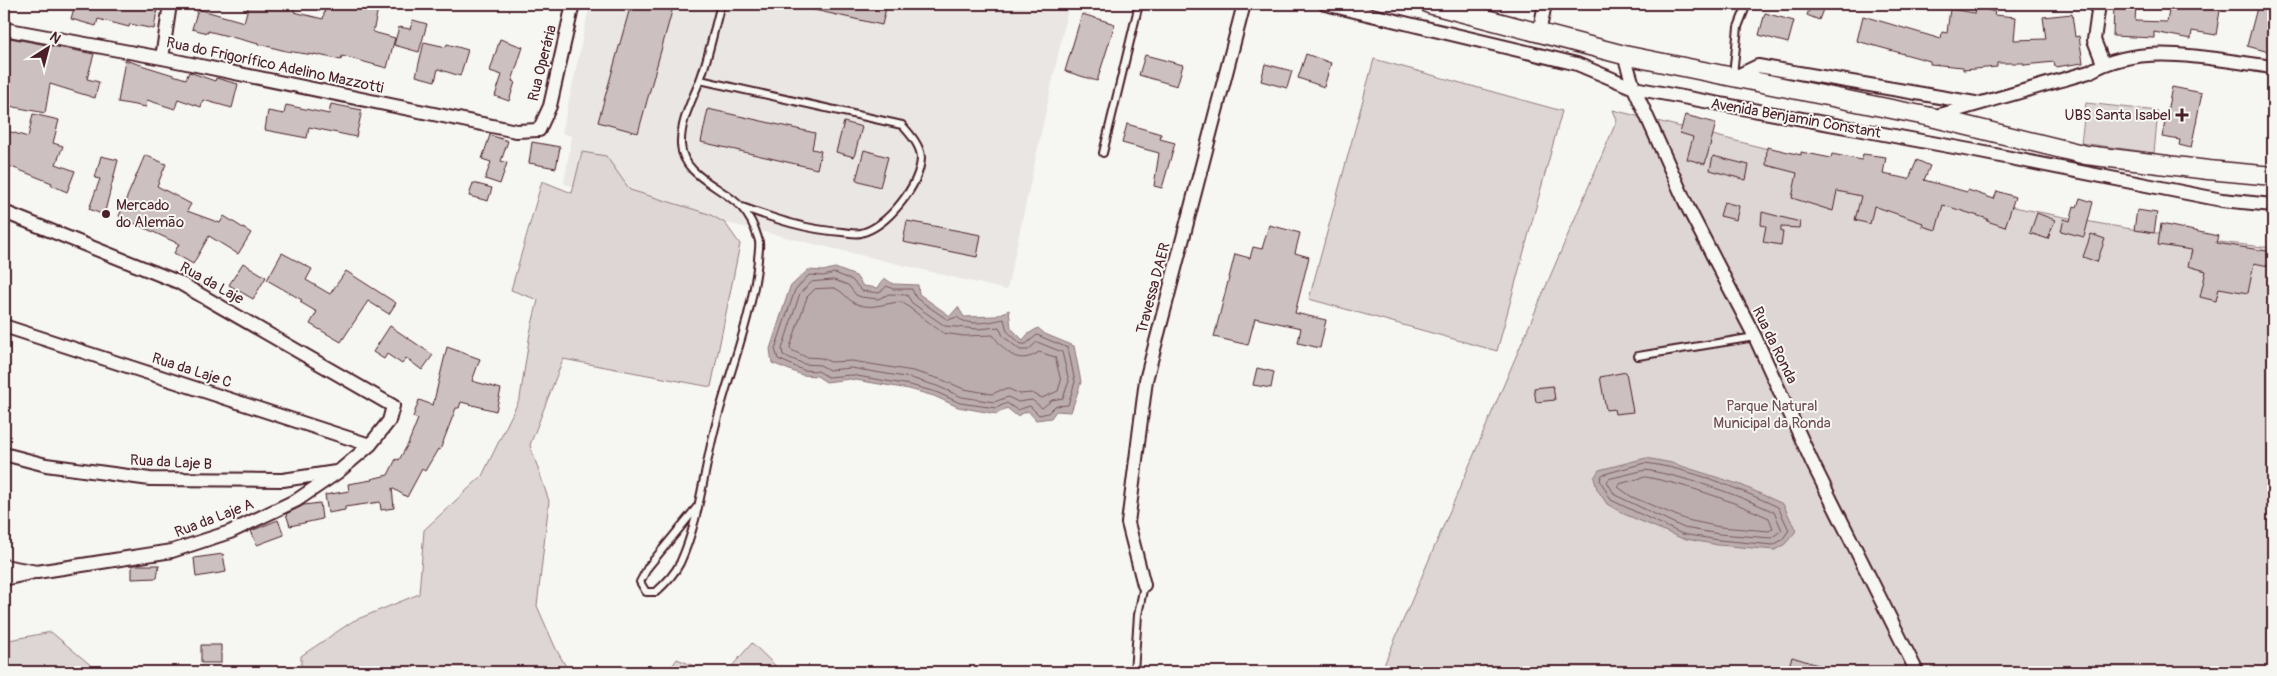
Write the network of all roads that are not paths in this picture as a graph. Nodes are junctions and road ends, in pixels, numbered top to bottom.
1 (170, 4) edge
2 (573, 4) edge
3 (721, 4) edge
4 (1139, 4) edge
5 (1244, 4) edge
6 (1325, 4) edge
7 (1429, 4) edge
8 (1545, 4) edge
9 (1747, 4) edge
10 (2099, 4) edge
11 (4, 29) edge
12 (1539, 33) junction
13 (1624, 55) junction
14 (162, 58) junction
15 (2103, 63) junction
16 (2273, 67) edge
17 (1733, 79) junction
18 (700, 80) junction
19 (1634, 88) junction
20 (1980, 104) junction
21 (1931, 117) junction
22 (539, 130) joint
23 (1103, 153) dead end
24 (2273, 176) edge
25 (2273, 205) edge
26 (742, 207) junction
27 (4, 212) edge
28 (4, 326) edge
29 (1754, 337) junction
30 (1638, 356) dead end
31 (393, 406) joint
32 (370, 445) junction
33 (4, 454) edge
34 (338, 472) junction
35 (697, 507) junction
36 (4, 566) edge
37 (37, 572) junction
38 (4, 579) edge
39 (1144, 585) joint
40 (1134, 672) edge
41 (1917, 672) edge

1 - 14 street
2 - 22 street, Rua Operária
3 - 18 lane
4 - 23 lane
5 - 39 street, Travessa DAER
6 - 19 street, Avenida Benjamin Constant
7 - 12 main road, Avenida Benjamin Constant
8 - 12 street
9 - 17 lane
10 - 15 street
11 - 14 street, Rua do Frigorífico Adelino Mazzotti
12 - 13 main road, Avenida Benjamin Constant
13 - 17 main road, Avenida Benjamin Constant
13 - 19 street, Rua da Ronda
14 - 22 street, Rua do Frigorífico Adelino Mazzotti
15 - 16 street, Avenida Benjamin Constant
15 - 20 street, Avenida Benjamin Constant
17 - 20 street, Avenida Benjamin Constant
17 - 21 main road, Avenida Benjamin Constant
18 - 26 lane
18 - 26 lane
19 - 25 street, Avenida Benjamin Constant
19 - 29 street, Rua da Ronda
20 - 21 street, Avenida Benjamin Constant
21 - 24 main road, Avenida Benjamin Constant
26 - 35 lane
27 - 31 street, Rua da Laje
28 - 32 street, Rua da Laje C
29 - 30 lane
29 - 41 street, Rua da Ronda
31 - 32 street, Rua da Laje A
32 - 34 street, Rua da Laje A
33 - 34 street, Rua da Laje B
34 - 37 street, Rua da Laje A
35 - 35 lane
36 - 37 street, Rua da Laje A
37 - 38 street
39 - 40 lane

